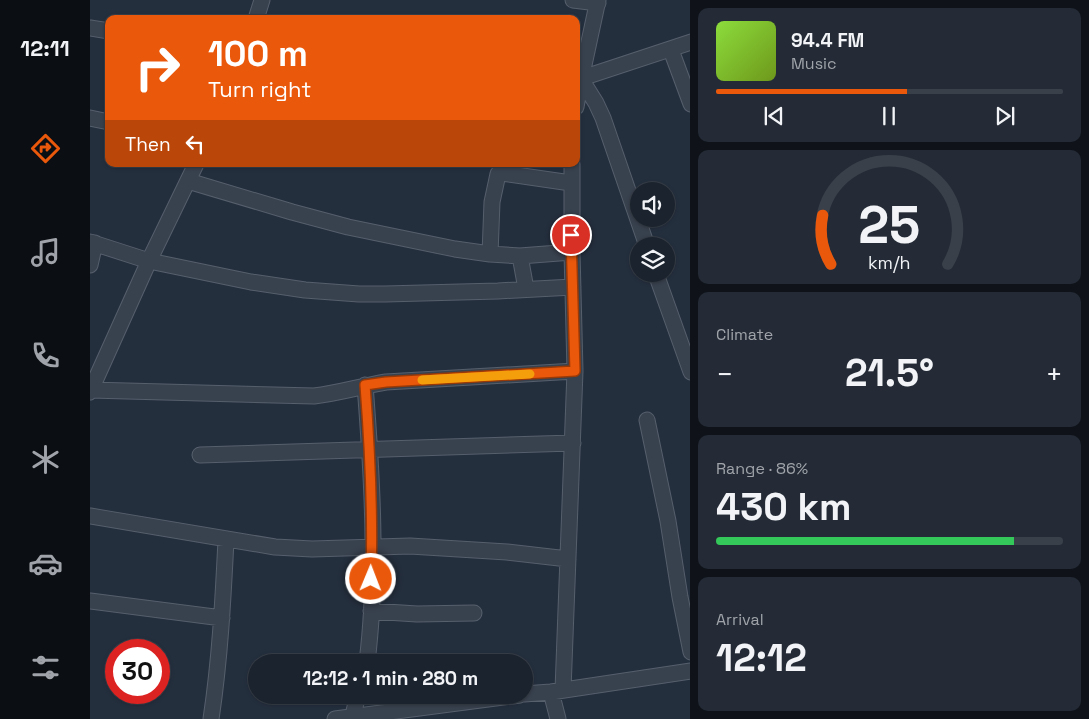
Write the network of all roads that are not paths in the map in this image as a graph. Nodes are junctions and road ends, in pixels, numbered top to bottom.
1 (262, 0) edge
2 (573, 0) edge
3 (598, 2) edge
4 (257, 15) edge
5 (90, 28) edge
6 (105, 30) edge
7 (690, 42) edge
8 (671, 50) junction
9 (580, 72) edge
10 (580, 79) edge
11 (580, 83) edge
12 (690, 104) edge
13 (90, 118) edge
14 (105, 121) edge
15 (195, 167) edge
16 (572, 167) edge
17 (188, 181) junction
18 (571, 183) junction
19 (644, 237) edge
20 (93, 242) edge
21 (572, 252) junction
22 (490, 254) junction
23 (520, 256) junction
24 (149, 262) junction
25 (90, 265) edge
26 (659, 282) edge
27 (573, 287) junction
28 (526, 289) junction
29 (575, 371) junction
30 (690, 372) edge
31 (365, 385) junction
32 (90, 391) edge
33 (647, 420) dead end
34 (572, 443) junction
35 (369, 449) junction
36 (200, 455) dead end
37 (90, 516) edge
38 (226, 540) junction
39 (372, 547) junction
40 (568, 559) junction
41 (90, 601) edge
42 (370, 611) junction
43 (474, 613) dead end
44 (222, 618) junction
45 (690, 652) edge
46 (368, 654) edge
47 (690, 671) edge
48 (557, 691) junction
49 (533, 693) edge
50 (356, 704) edge
51 (481, 704) edge
52 (446, 712) edge
53 (352, 718) edge
54 (211, 719) edge
55 (335, 719) edge
56 (558, 719) edge

1 - 4 street
2 - 3 street
3 - 9 street
5 - 6 street
7 - 8 street
8 - 10 street
8 - 12 street
11 - 19 street
13 - 14 street
15 - 17 street
16 - 18 street
17 - 22 street
17 - 24 street
18 - 21 street
18 - 22 street
20 - 24 street
20 - 25 street
21 - 23 street
21 - 27 street
22 - 23 street
23 - 28 street
24 - 28 street
24 - 32 street
26 - 30 street
27 - 28 street
27 - 29 street
29 - 31 street
29 - 34 street
31 - 32 street
31 - 35 street
33 - 45 street
34 - 35 street
34 - 40 street
35 - 36 street
35 - 39 street
37 - 38 street
38 - 39 street
38 - 44 street
39 - 40 street
39 - 42 street
40 - 48 street
41 - 44 street
42 - 43 street
42 - 46 street
44 - 54 street
47 - 48 street
48 - 49 street
48 - 56 street
50 - 53 street
51 - 52 street
52 - 53 street
53 - 55 street

